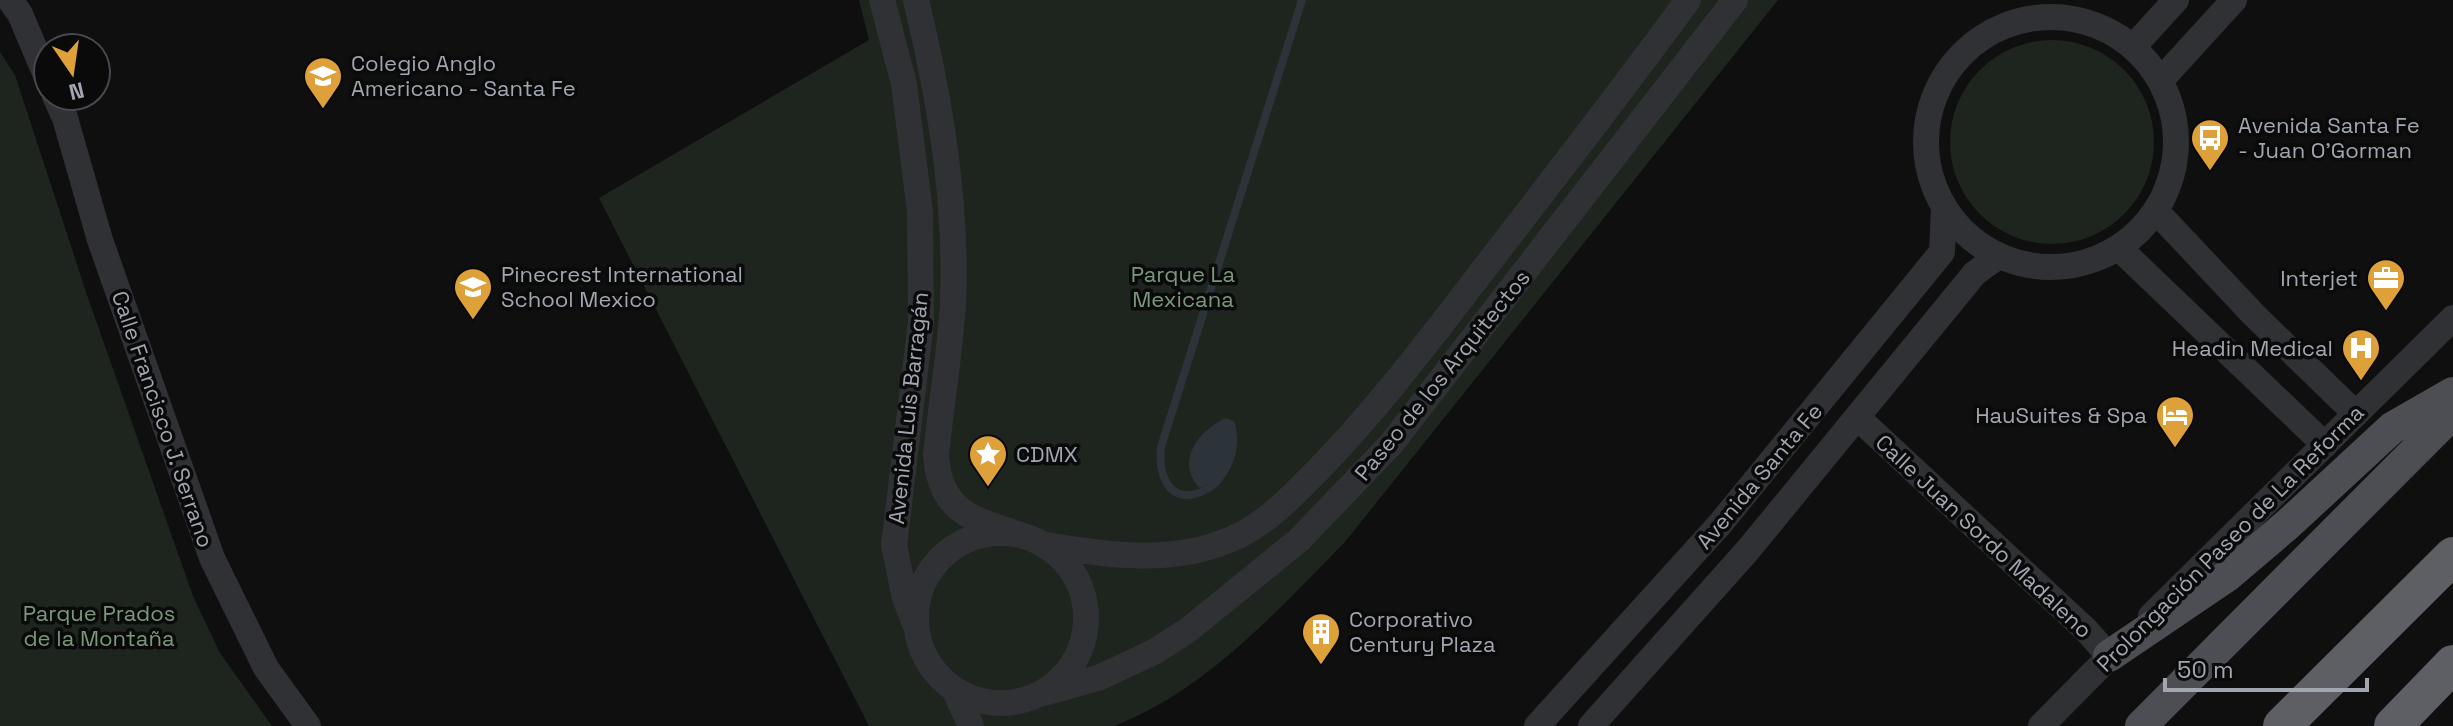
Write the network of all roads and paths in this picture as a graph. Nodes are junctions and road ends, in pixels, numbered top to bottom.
1 (10, 0) edge
2 (882, 0) edge
3 (916, 0) edge
4 (1688, 0) edge
5 (1735, 0) edge
6 (2176, 0) edge
7 (2234, 0) edge
8 (32, 42) edge
9 (2133, 47) junction
10 (1630, 79) junction
11 (2161, 80) junction
12 (938, 93) junction
13 (907, 98) junction
14 (1658, 102) junction
15 (62, 112) edge
16 (1944, 207) junction
17 (2156, 211) junction
18 (2119, 248) junction
19 (1999, 256) junction
20 (2453, 318) edge
21 (2453, 393) edge
22 (2453, 413) edge
23 (2356, 414) junction
24 (1857, 417) junction
25 (2325, 445) junction
26 (1021, 535) junction
27 (1046, 545) junction
28 (2453, 556) edge
29 (915, 624) junction
30 (2109, 656) junction
31 (2453, 664) edge
32 (955, 691) junction
33 (1025, 707) edge
34 (308, 726) edge
35 (971, 726) edge
36 (1537, 726) edge
37 (1591, 726) edge
38 (2041, 726) edge
39 (2141, 726) edge
40 (2282, 726) edge
41 (2393, 726) edge

1 - 8 street
2 - 13 street, Avenida Luis Barragán
3 - 12 street, Avenida Luis Barragán
4 - 10 street, Paseo de los Arquitectos
5 - 14 street, Paseo de los Arquitectos
6 - 9 street
7 - 11 street
9 - 11 street
9 - 16 street
10 - 14 street
10 - 27 street, Paseo de los Arquitectos
11 - 17 street
12 - 13 street
12 - 26 street, Avenida Luis Barragán
13 - 29 street, Avenida Luis Barragán
14 - 33 street, Paseo de los Arquitectos
15 - 34 street, Calle Francisco J. Serrano
16 - 19 street
16 - 36 street, Avenida Santa Fe
17 - 18 street
17 - 23 street
18 - 19 street
18 - 25 street
19 - 24 street, Avenida Santa Fe
20 - 23 street, Prolongación Paseo de La Reforma
21 - 30 main road
22 - 39 main road
23 - 25 street, Prolongación Paseo de La Reforma
24 - 30 street, Calle Juan Sordo Madaleno
24 - 37 street, Avenida Santa Fe
25 - 30 street, Prolongación Paseo de La Reforma
26 - 27 street
26 - 29 street
27 - 33 street
28 - 40 highway
29 - 32 street
30 - 38 street, Prolongación Paseo de La Reforma
31 - 41 highway
32 - 33 street
32 - 35 street

